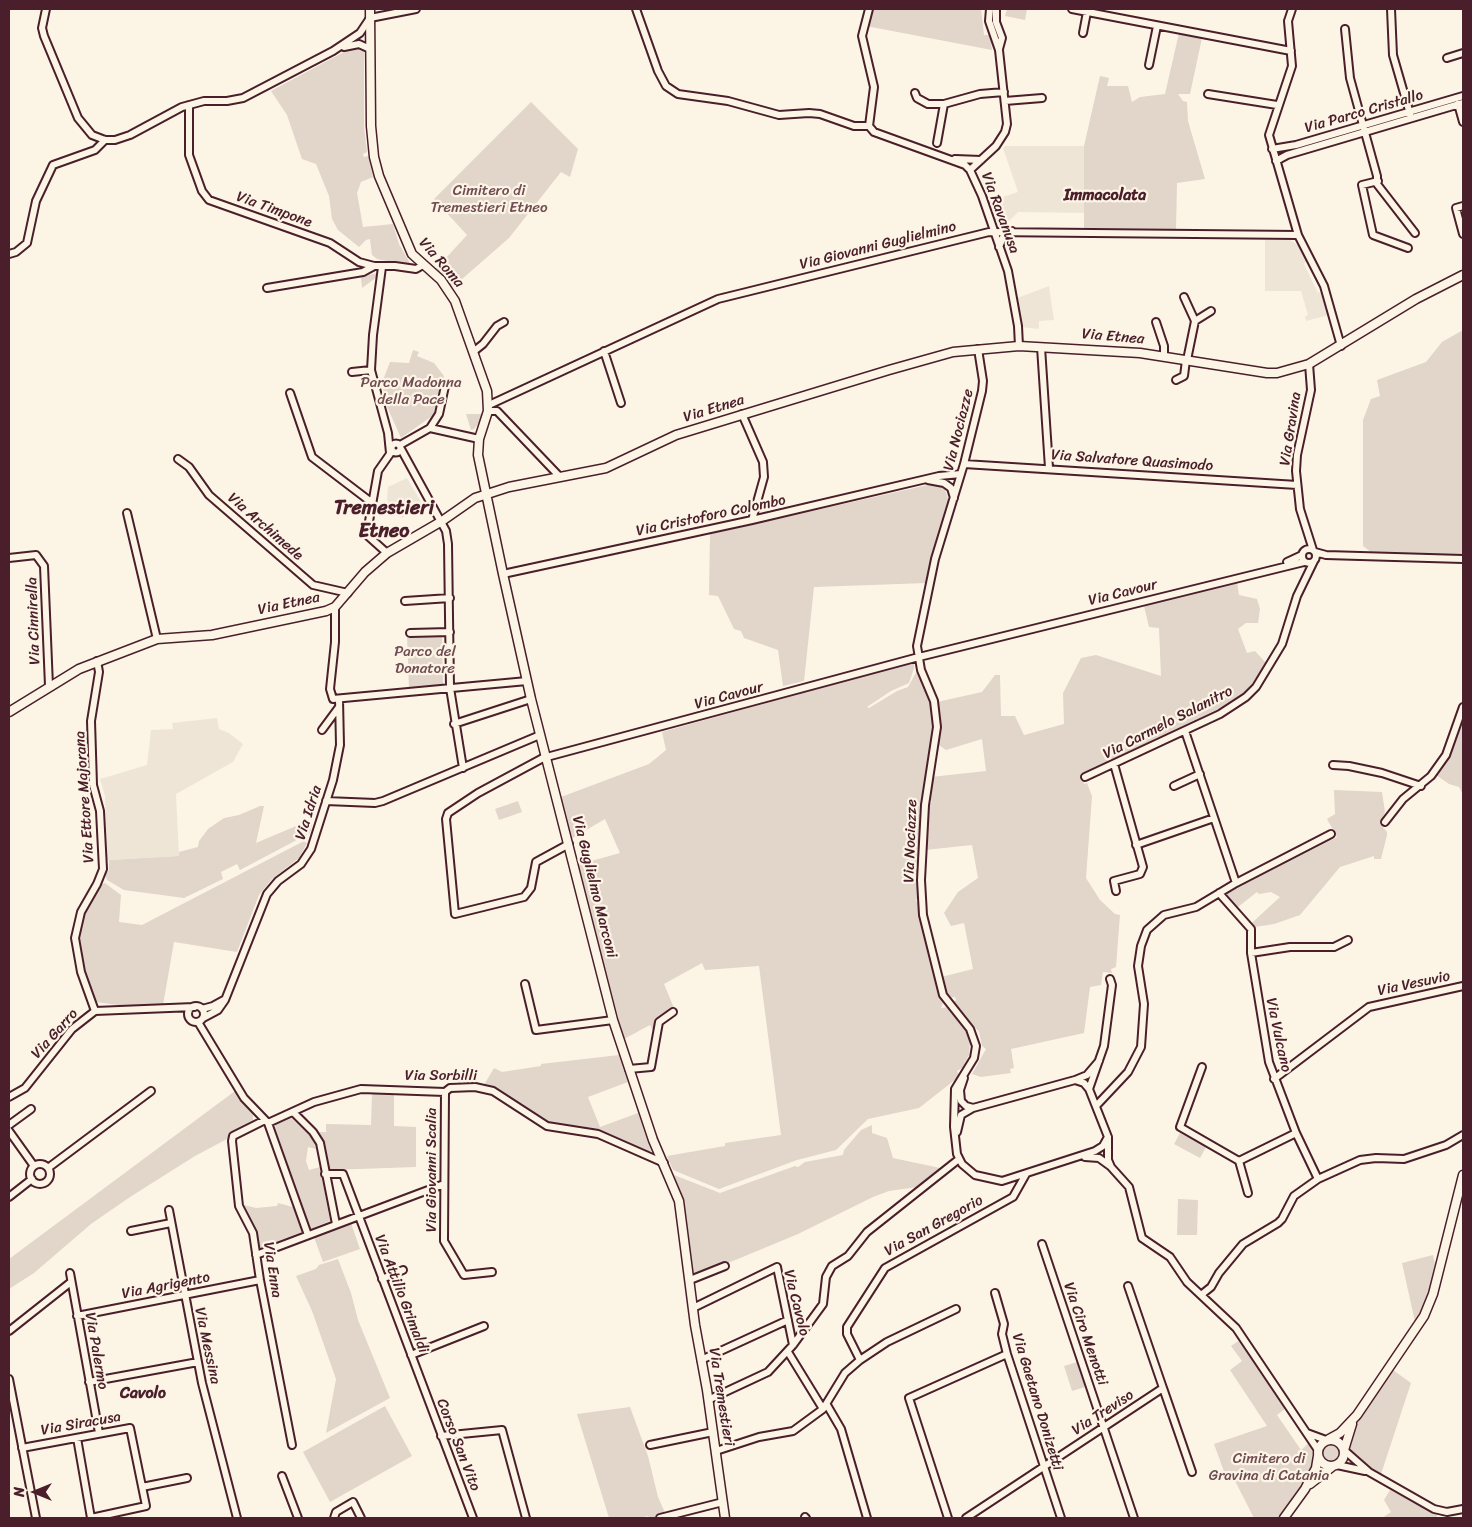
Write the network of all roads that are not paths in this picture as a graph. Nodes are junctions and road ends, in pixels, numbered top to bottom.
1 (46, 9) edge
2 (370, 9) edge
3 (416, 9) edge
4 (636, 9) edge
5 (869, 9) edge
6 (990, 9) edge
7 (996, 9) edge
8 (1072, 9) edge
9 (1292, 9) edge
10 (1390, 9) edge
11 (1087, 12) junction
12 (370, 18) junction
13 (1157, 26) junction
14 (1345, 29) dead end
15 (360, 33) junction
16 (1083, 33) dead end
17 (370, 36) junction
18 (352, 44) junction
19 (370, 49) junction
20 (999, 50) junction
21 (333, 51) junction
22 (1291, 52) junction
23 (1463, 53) edge
24 (1447, 58) dead end
25 (1149, 65) dead end
26 (1004, 92) junction
27 (915, 93) dead end
28 (1208, 94) dead end
29 (1463, 96) edge
30 (1042, 98) dead end
31 (1005, 101) junction
32 (944, 104) junction
33 (1461, 104) edge
34 (189, 105) junction
35 (1277, 105) junction
36 (1411, 115) junction
37 (1463, 122) edge
38 (869, 126) junction
39 (1364, 129) junction
40 (105, 140) junction
41 (937, 143) dead end
42 (1272, 149) junction
43 (950, 159) junction
44 (981, 160) junction
45 (1276, 161) junction
46 (970, 170) junction
47 (1378, 181) junction
48 (1463, 206) edge
49 (1012, 230) junction
50 (994, 232) junction
51 (1416, 233) dead end
52 (1463, 234) edge
53 (1298, 235) junction
54 (999, 247) junction
55 (1408, 248) dead end
56 (9, 254) edge
57 (423, 265) junction
58 (374, 266) junction
59 (382, 267) junction
60 (1463, 275) edge
61 (267, 288) dead end
62 (1184, 297) dead end
63 (1211, 311) dead end
64 (1195, 321) junction
65 (504, 322) dead end
66 (1156, 322) dead end
67 (1019, 346) junction
68 (1341, 346) junction
69 (1041, 348) junction
70 (978, 349) junction
71 (604, 351) junction
72 (472, 352) junction
73 (1164, 356) junction
74 (1187, 360) junction
75 (1310, 364) junction
76 (372, 370) junction
77 (352, 372) dead end
78 (1176, 380) dead end
79 (445, 386) dead end
80 (290, 394) dead end
81 (621, 403) dead end
82 (488, 408) junction
83 (742, 414) junction
84 (430, 428) junction
85 (388, 433) junction
86 (479, 439) junction
87 (400, 446) junction
88 (391, 449) junction
89 (178, 460) dead end
90 (964, 464) junction
91 (1049, 468) junction
92 (961, 474) junction
93 (560, 477) junction
94 (925, 480) junction
95 (1297, 484) junction
96 (954, 487) junction
97 (486, 495) junction
98 (371, 502) junction
99 (127, 513) dead end
100 (752, 520) junction
101 (442, 521) junction
102 (1305, 526) junction
103 (387, 553) junction
104 (1314, 555) junction
105 (1304, 557) junction
106 (9, 558) edge
107 (1463, 559) edge
108 (503, 574) junction
109 (1308, 576) junction
110 (348, 593) junction
111 (450, 598) junction
112 (405, 601) dead end
113 (336, 607) junction
114 (450, 632) junction
115 (410, 633) dead end
116 (157, 639) junction
117 (918, 658) junction
118 (97, 661) junction
119 (527, 681) junction
120 (49, 686) junction
121 (450, 688) junction
122 (336, 699) junction
123 (531, 699) junction
124 (339, 707) junction
125 (1463, 707) edge
126 (9, 712) edge
127 (454, 724) junction
128 (322, 730) dead end
129 (1185, 731) junction
130 (540, 736) junction
131 (547, 758) junction
132 (1114, 764) junction
133 (1333, 765) dead end
134 (463, 768) junction
135 (1200, 774) junction
136 (1085, 777) dead end
137 (1174, 786) dead end
138 (1421, 786) junction
139 (326, 801) junction
140 (1214, 818) junction
141 (1385, 822) dead end
142 (1331, 834) dead end
143 (569, 844) junction
144 (1136, 845) junction
145 (1236, 883) junction
146 (1116, 891) dead end
147 (1219, 893) junction
148 (1348, 940) dead end
149 (1251, 953) junction
150 (1110, 979) dead end
151 (525, 984) dead end
152 (1463, 986) edge
153 (225, 1000) junction
154 (194, 1007) junction
155 (202, 1009) junction
156 (161, 1010) junction
157 (95, 1011) junction
158 (673, 1012) dead end
159 (189, 1015) junction
160 (200, 1020) junction
161 (613, 1020) junction
162 (1099, 1061) junction
163 (1202, 1067) dead end
164 (630, 1070) junction
165 (965, 1074) junction
166 (1075, 1080) junction
167 (1274, 1080) junction
168 (1089, 1089) junction
169 (151, 1091) dead end
170 (445, 1092) junction
171 (9, 1097) edge
172 (1096, 1106) junction
173 (973, 1108) junction
174 (31, 1109) dead end
175 (293, 1112) junction
176 (266, 1121) junction
177 (9, 1125) edge
178 (9, 1131) edge
179 (1296, 1133) junction
180 (1463, 1135) edge
181 (1108, 1137) junction
182 (956, 1138) junction
183 (1082, 1157) junction
184 (959, 1159) junction
185 (1239, 1161) junction
186 (664, 1163) junction
187 (34, 1166) junction
188 (1111, 1167) junction
189 (48, 1168) junction
190 (325, 1174) junction
191 (1026, 1174) junction
192 (1463, 1175) edge
193 (32, 1179) junction
194 (1318, 1179) junction
195 (444, 1184) junction
196 (1248, 1193) dead end
197 (9, 1197) edge
198 (169, 1210) dead end
199 (358, 1216) junction
200 (171, 1223) junction
201 (336, 1224) junction
202 (131, 1231) dead end
203 (308, 1235) junction
204 (1042, 1244) dead end
205 (256, 1254) junction
206 (725, 1266) dead end
207 (403, 1270) dead end
208 (492, 1272) dead end
209 (70, 1273) dead end
210 (382, 1279) junction
211 (260, 1280) junction
212 (690, 1280) junction
213 (71, 1282) junction
214 (1128, 1286) dead end
215 (995, 1293) dead end
216 (1200, 1295) junction
217 (184, 1296) junction
218 (692, 1308) junction
219 (956, 1309) dead end
220 (77, 1316) junction
221 (788, 1320) junction
222 (484, 1326) dead end
223 (9, 1331) edge
224 (793, 1345) junction
225 (788, 1352) junction
226 (1007, 1354) junction
227 (411, 1355) junction
228 (701, 1360) junction
229 (860, 1360) junction
230 (198, 1362) junction
231 (9, 1379) edge
232 (89, 1382) junction
233 (421, 1382) joint
234 (1163, 1388) junction
235 (708, 1400) junction
236 (825, 1407) junction
237 (1357, 1416) junction
238 (1104, 1427) junction
239 (714, 1432) junction
240 (1306, 1432) junction
241 (98, 1433) junction
242 (441, 1436) junction
243 (77, 1438) junction
244 (1328, 1440) junction
245 (292, 1445) dead end
246 (650, 1445) dead end
247 (22, 1448) junction
248 (1346, 1449) junction
249 (716, 1451) junction
250 (1318, 1453) junction
251 (1335, 1465) junction
252 (1044, 1467) junction
253 (1192, 1472) dead end
254 (1369, 1472) junction
255 (282, 1476) dead end
256 (187, 1478) dead end
257 (142, 1487) junction
258 (1305, 1489) junction
259 (723, 1502) junction
260 (1463, 1509) edge
261 (36, 1518) edge
262 (91, 1518) edge
263 (237, 1518) edge
264 (298, 1518) edge
265 (334, 1518) edge
266 (361, 1518) edge
267 (473, 1518) edge
268 (526, 1518) edge
269 (660, 1518) edge
270 (725, 1518) edge
271 (867, 1518) edge
272 (948, 1518) edge
273 (966, 1518) edge
274 (1061, 1518) edge
275 (1134, 1518) edge
276 (1284, 1518) edge

1 - 40 street
2 - 12 main road, Via Roma
3 - 12 street
4 - 38 street
5 - 38 street
6 - 20 street
7 - 20 street
8 - 11 street
9 - 22 street
10 - 36 street
11 - 13 street
11 - 16 street
12 - 15 street
12 - 17 main road, Via Roma
13 - 22 street
13 - 25 street
14 - 39 street
15 - 17 street
15 - 21 street
17 - 18 street
17 - 19 main road, Via Roma
18 - 19 street
18 - 21 street
19 - 57 main road, Via Roma
20 - 26 street
21 - 34 street
22 - 35 street
23 - 24 street
26 - 31 street
26 - 32 street
27 - 32 street
28 - 35 street
29 - 36 street, Via Parco Cristallo
30 - 31 street
31 - 44 street
32 - 41 street
33 - 36 street, Via Parco Cristallo
33 - 37 street
34 - 40 street
34 - 58 street, Via Timpone
35 - 42 street
36 - 39 street, Via Parco Cristallo
38 - 43 street, Via Ravanusa
39 - 42 street, Via Parco Cristallo
39 - 45 street, Via Parco Cristallo
39 - 47 street
40 - 56 street
42 - 45 street
43 - 44 street
43 - 46 street, Via Ravanusa
44 - 46 street
45 - 53 street
46 - 50 street, Via Ravanusa
47 - 51 street
47 - 55 street
48 - 52 street
49 - 50 street, Via Giovanni Guglielmino
49 - 53 street, Via Giovanni Guglielmino
49 - 54 street
50 - 54 street, Via Ravanusa
50 - 71 street, Via Giovanni Guglielmino
53 - 68 street
54 - 67 street, Via Ravanusa
57 - 59 street, Via Timpone
57 - 72 main road, Via Roma
58 - 59 street, Via Timpone
58 - 61 street
59 - 76 street
60 - 68 main road, Via Etnea
62 - 64 street
63 - 64 street
64 - 74 street
65 - 72 street
66 - 73 street
67 - 69 main road, Via Etnea
67 - 70 main road, Via Etnea
68 - 75 main road, Via Etnea
69 - 73 main road, Via Etnea
69 - 91 street
70 - 83 main road, Via Etnea
70 - 90 street, Via Nociazze
71 - 81 street
71 - 82 street, Via Giovanni Guglielmino
72 - 82 main road, Via Roma
73 - 74 main road, Via Etnea
74 - 75 main road, Via Etnea
74 - 78 street
75 - 95 street, Via Gravina
76 - 77 street
76 - 85 street
79 - 84 street
80 - 98 street
82 - 86 main road
82 - 93 street
83 - 93 main road, Via Etnea
83 - 100 street
84 - 86 street
84 - 87 street
85 - 87 street
85 - 88 street
86 - 97 main road
87 - 88 street
87 - 101 street
88 - 98 street
89 - 110 street, Via Archimede
90 - 91 street, Via Salvatore Quasimodo
90 - 92 street, Via Nociazze
91 - 95 street, Via Salvatore Quasimodo
92 - 94 street, Via Cristoforo Colombo
92 - 96 street, Via Nociazze
93 - 97 main road, Via Etnea
94 - 96 street
94 - 100 street, Via Cristoforo Colombo
95 - 102 street, Via Gravina
96 - 117 street, Via Nociazze
97 - 101 main road, Via Etnea
97 - 108 main road, Via Guglielmo Marconi
98 - 103 street
99 - 116 street
100 - 108 street, Via Cristoforo Colombo
101 - 103 main road, Via Etnea
101 - 111 street
102 - 104 street
102 - 105 street
103 - 110 main road, Via Etnea
104 - 105 street
104 - 105 street
104 - 107 street
104 - 109 street, Via Carmelo Salanitro
105 - 109 street
105 - 117 street, Via Cavour
106 - 120 street, Via Cinnirella
108 - 119 main road, Via Guglielmo Marconi
109 - 129 street, Via Carmelo Salanitro
110 - 113 main road, Via Etnea
111 - 112 street
111 - 114 street
113 - 116 main road, Via Etnea
113 - 122 street, Via Idria
114 - 115 street
114 - 121 street
116 - 118 main road, Via Etnea
117 - 131 street, Via Cavour
117 - 165 street, Via Nociazze
118 - 120 main road, Via Etnea
118 - 157 street, Via Ettore Majorana
119 - 121 street
119 - 123 main road, Via Guglielmo Marconi
120 - 126 main road, Via Etnea
121 - 122 street
121 - 127 street
122 - 124 street, Via Idria
123 - 127 street
123 - 130 main road, Via Guglielmo Marconi
124 - 128 street
124 - 139 street, Via Idria
125 - 138 street
127 - 134 street
129 - 132 street, Via Carmelo Salanitro
129 - 135 street
130 - 131 main road, Via Guglielmo Marconi
130 - 134 street
131 - 143 main road, Via Guglielmo Marconi
131 - 143 street, Via Cavour
132 - 136 street, Via Carmelo Salanitro
132 - 144 street
133 - 138 street
134 - 139 street
135 - 137 street
135 - 140 street
138 - 141 street
139 - 153 street, Via Idria
140 - 144 street
140 - 145 street
142 - 145 street
143 - 161 main road, Via Guglielmo Marconi
144 - 146 street
145 - 147 street
147 - 149 street, Via Vulcano
147 - 172 street
148 - 149 street
149 - 167 street, Via Vulcano
150 - 162 street
151 - 161 street
152 - 167 street, Via Vesuvio
153 - 155 street
153 - 160 street, Via Idria
154 - 155 street
154 - 156 street, Via Garro
154 - 159 street
155 - 160 street
156 - 157 street, Via Garro
156 - 159 street, Via Garro
157 - 171 street, Via Garro
158 - 164 street
159 - 160 street
160 - 176 street
161 - 164 main road, Via Guglielmo Marconi
162 - 166 street
162 - 168 street
163 - 185 street
164 - 186 main road, Via Guglielmo Marconi
165 - 173 street
165 - 182 street, Via Nociazze
166 - 168 street
166 - 173 street
167 - 179 street, Via Vulcano
168 - 172 street
169 - 189 street
170 - 175 street, Via Sorbilli
170 - 186 street, Via Sorbilli
170 - 195 street, Via Giovanni Scalia
172 - 181 street
173 - 182 street
174 - 177 street
175 - 176 street, Via Sorbilli
175 - 190 street
176 - 203 street
176 - 205 street, Via Enna
178 - 187 street
179 - 185 street
179 - 194 street, Via Vulcano
180 - 194 street
181 - 183 street
181 - 188 street
182 - 184 street, Via Nociazze
183 - 188 street
183 - 191 street
184 - 191 street
184 - 224 street
185 - 196 street
186 - 212 main road, Via Guglielmo Marconi
187 - 189 street
187 - 193 street
188 - 216 street
189 - 193 street
190 - 199 street, Via Attilio Grimaldi
190 - 201 street
191 - 229 street, Via San Gregorio
192 - 237 main road
193 - 197 street
194 - 216 street
195 - 199 street
195 - 208 street, Via Giovanni Scalia
198 - 200 street, Via Messina
199 - 201 street
199 - 210 street, Via Attilio Grimaldi
200 - 202 street
200 - 217 street, Via Messina
201 - 203 street
203 - 205 street
204 - 238 street, Via Ciro Menotti
205 - 211 street, Via Enna
206 - 212 street
207 - 210 street
209 - 213 street, Via Palermo
210 - 227 street, Via Attilio Grimaldi
211 - 217 street, Via Agrigento
211 - 245 street, Via Enna
212 - 218 main road, Via Tremestieri
213 - 220 street, Via Palermo
213 - 223 street
214 - 234 street
215 - 226 street, Via Gaetano Donizetti
216 - 240 street
217 - 220 street, Via Agrigento
217 - 230 street, Via Messina
218 - 221 street, Via Cavolo
218 - 228 main road, Via Tremestieri
219 - 229 street
220 - 232 street, Via Palermo
221 - 224 street, Via Cavolo
221 - 228 street
222 - 227 street
224 - 225 street
225 - 235 street
225 - 236 street
226 - 252 street, Via Gaetano Donizetti
226 - 272 street
227 - 233 street, Via Attilio Grimaldi
228 - 235 main road, Via Tremestieri
229 - 236 street
230 - 232 street
230 - 263 street, Via Messina
231 - 247 street
232 - 241 street, Via Palermo
233 - 242 street, Corso San Vito
234 - 238 street, Via Treviso
234 - 253 street
235 - 239 main road, Via Tremestieri
236 - 249 street
236 - 271 street
237 - 244 main road
237 - 248 main road
238 - 252 street, Via Treviso
238 - 275 street, Via Ciro Menotti
239 - 246 street
239 - 249 main road, Via Tremestieri
240 - 244 street
240 - 250 street
241 - 243 street, Via Siracusa
241 - 257 street, Via Siracusa
242 - 267 street, Corso San Vito
242 - 268 street
243 - 247 street, Via Siracusa
243 - 262 street
244 - 248 main road
244 - 250 main road
247 - 261 street
248 - 251 main road
248 - 254 street
249 - 259 main road, Via Tremestieri
250 - 251 main road
250 - 258 main road
251 - 254 street
251 - 258 main road
252 - 273 street, Via Treviso
252 - 274 street, Via Gaetano Donizetti
254 - 260 street
255 - 264 street
256 - 257 street
257 - 262 street, Via Siracusa
258 - 276 main road
259 - 269 street
259 - 270 main road, Via Tremestieri
265 - 266 street

